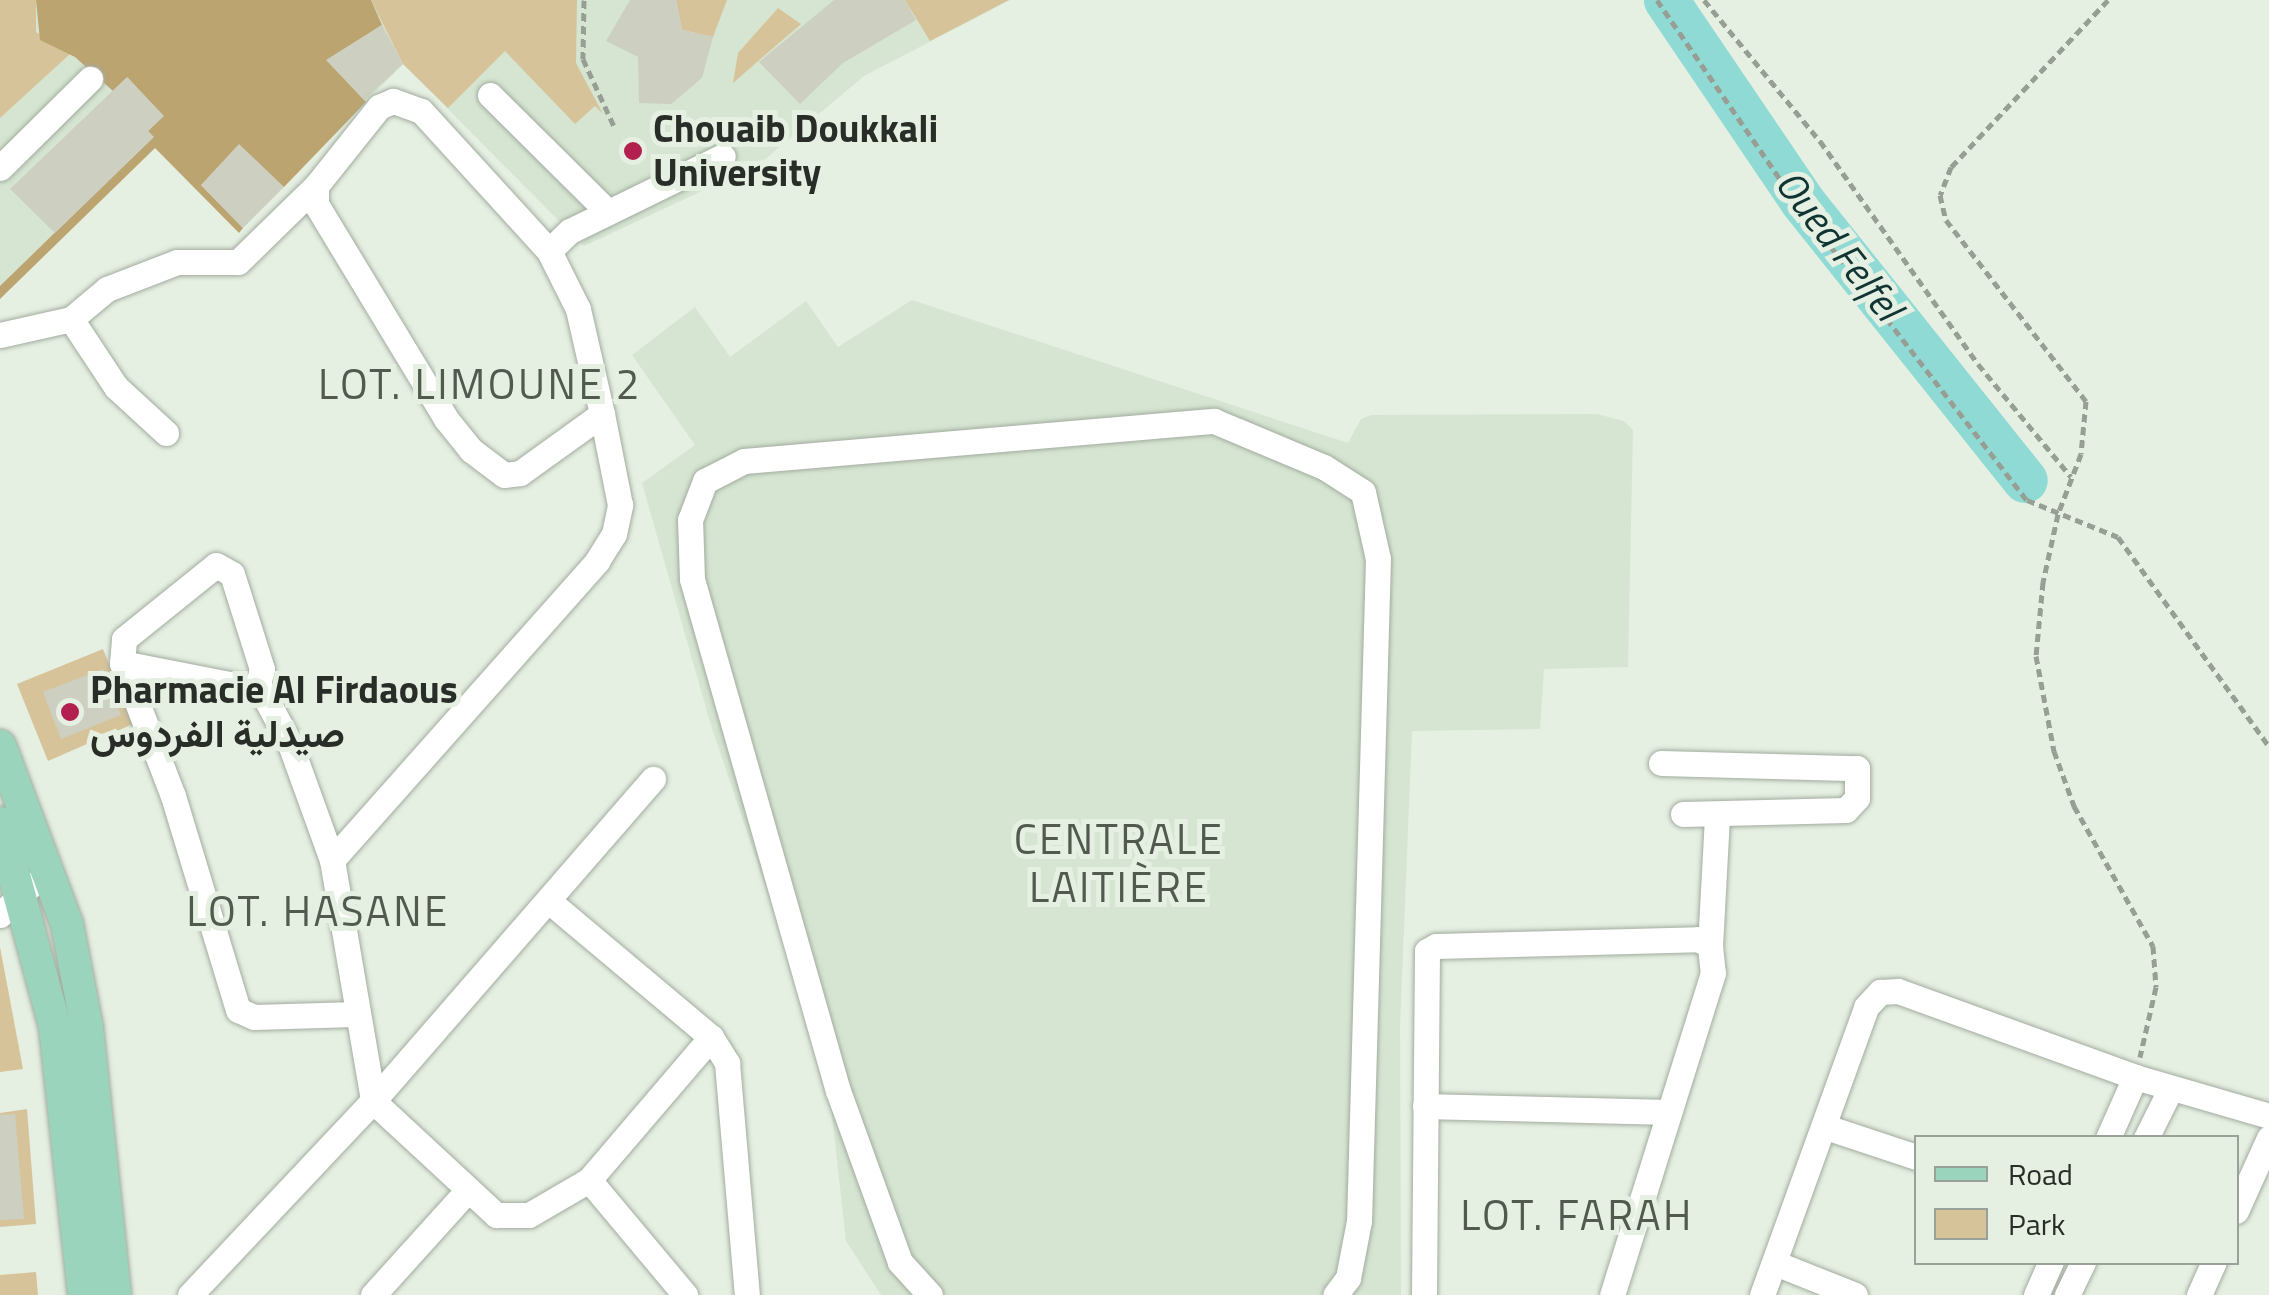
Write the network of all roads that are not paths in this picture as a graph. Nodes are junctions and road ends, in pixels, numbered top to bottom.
1 (90, 78) dead end
2 (490, 95) dead end
3 (723, 156) dead end
4 (0, 168) edge
5 (316, 186) junction
6 (608, 212) junction
7 (549, 251) junction
8 (71, 320) junction
9 (0, 335) edge
10 (602, 414) junction
11 (166, 433) dead end
12 (122, 663) junction
13 (258, 684) junction
14 (0, 746) edge
15 (1661, 764) dead end
16 (653, 778) dead end
17 (1682, 814) dead end
18 (1717, 815) junction
19 (0, 822) edge
20 (332, 860) junction
21 (51, 871) junction
22 (550, 902) junction
23 (11, 904) edge
24 (1710, 946) junction
25 (355, 1014) junction
26 (711, 1037) junction
27 (73, 1045) junction
28 (2136, 1077) junction
29 (2171, 1088) junction
30 (373, 1101) junction
31 (1426, 1106) junction
32 (1668, 1112) junction
33 (2269, 1116) edge
34 (1826, 1127) junction
35 (2109, 1135) edge
36 (2148, 1135) edge
37 (2269, 1138) edge
38 (1914, 1155) edge
39 (588, 1180) junction
40 (468, 1190) junction
41 (2239, 1204) edge
42 (1775, 1263) junction
43 (2050, 1265) edge
44 (2082, 1265) edge
45 (2213, 1265) edge
46 (84, 1295) edge
47 (116, 1295) edge
48 (190, 1295) edge
49 (373, 1295) edge
50 (686, 1295) edge
51 (746, 1295) edge
52 (930, 1295) edge
53 (1336, 1295) edge
54 (1424, 1295) edge
55 (1612, 1295) edge
56 (1762, 1295) edge
57 (1855, 1295) edge
58 (2036, 1295) edge
59 (2067, 1295) edge
60 (2200, 1295) edge

1 - 4 street
2 - 6 street
3 - 6 street
5 - 7 street
5 - 8 street
5 - 10 street
6 - 7 street
7 - 10 street
8 - 9 street
8 - 11 street
10 - 20 street
12 - 13 street
12 - 13 street
12 - 25 street
13 - 20 street
14 - 21 main road
15 - 18 street
16 - 22 street
17 - 18 street
18 - 24 street
19 - 23 main road
20 - 25 street
21 - 23 street
21 - 27 main road
22 - 26 street
22 - 30 street
23 - 27 main road
24 - 31 street
24 - 32 street
25 - 30 street
26 - 39 street
26 - 51 street
27 - 46 main road
27 - 47 main road
28 - 29 street
28 - 34 street
28 - 35 street
29 - 33 street
29 - 36 street
30 - 40 street
30 - 48 street
31 - 32 street
31 - 54 street
32 - 55 street
34 - 38 street
34 - 42 street
37 - 41 street
39 - 40 street
39 - 50 street
40 - 49 street
42 - 56 street
42 - 57 street
43 - 58 street
44 - 59 street
45 - 60 street
52 - 53 street

